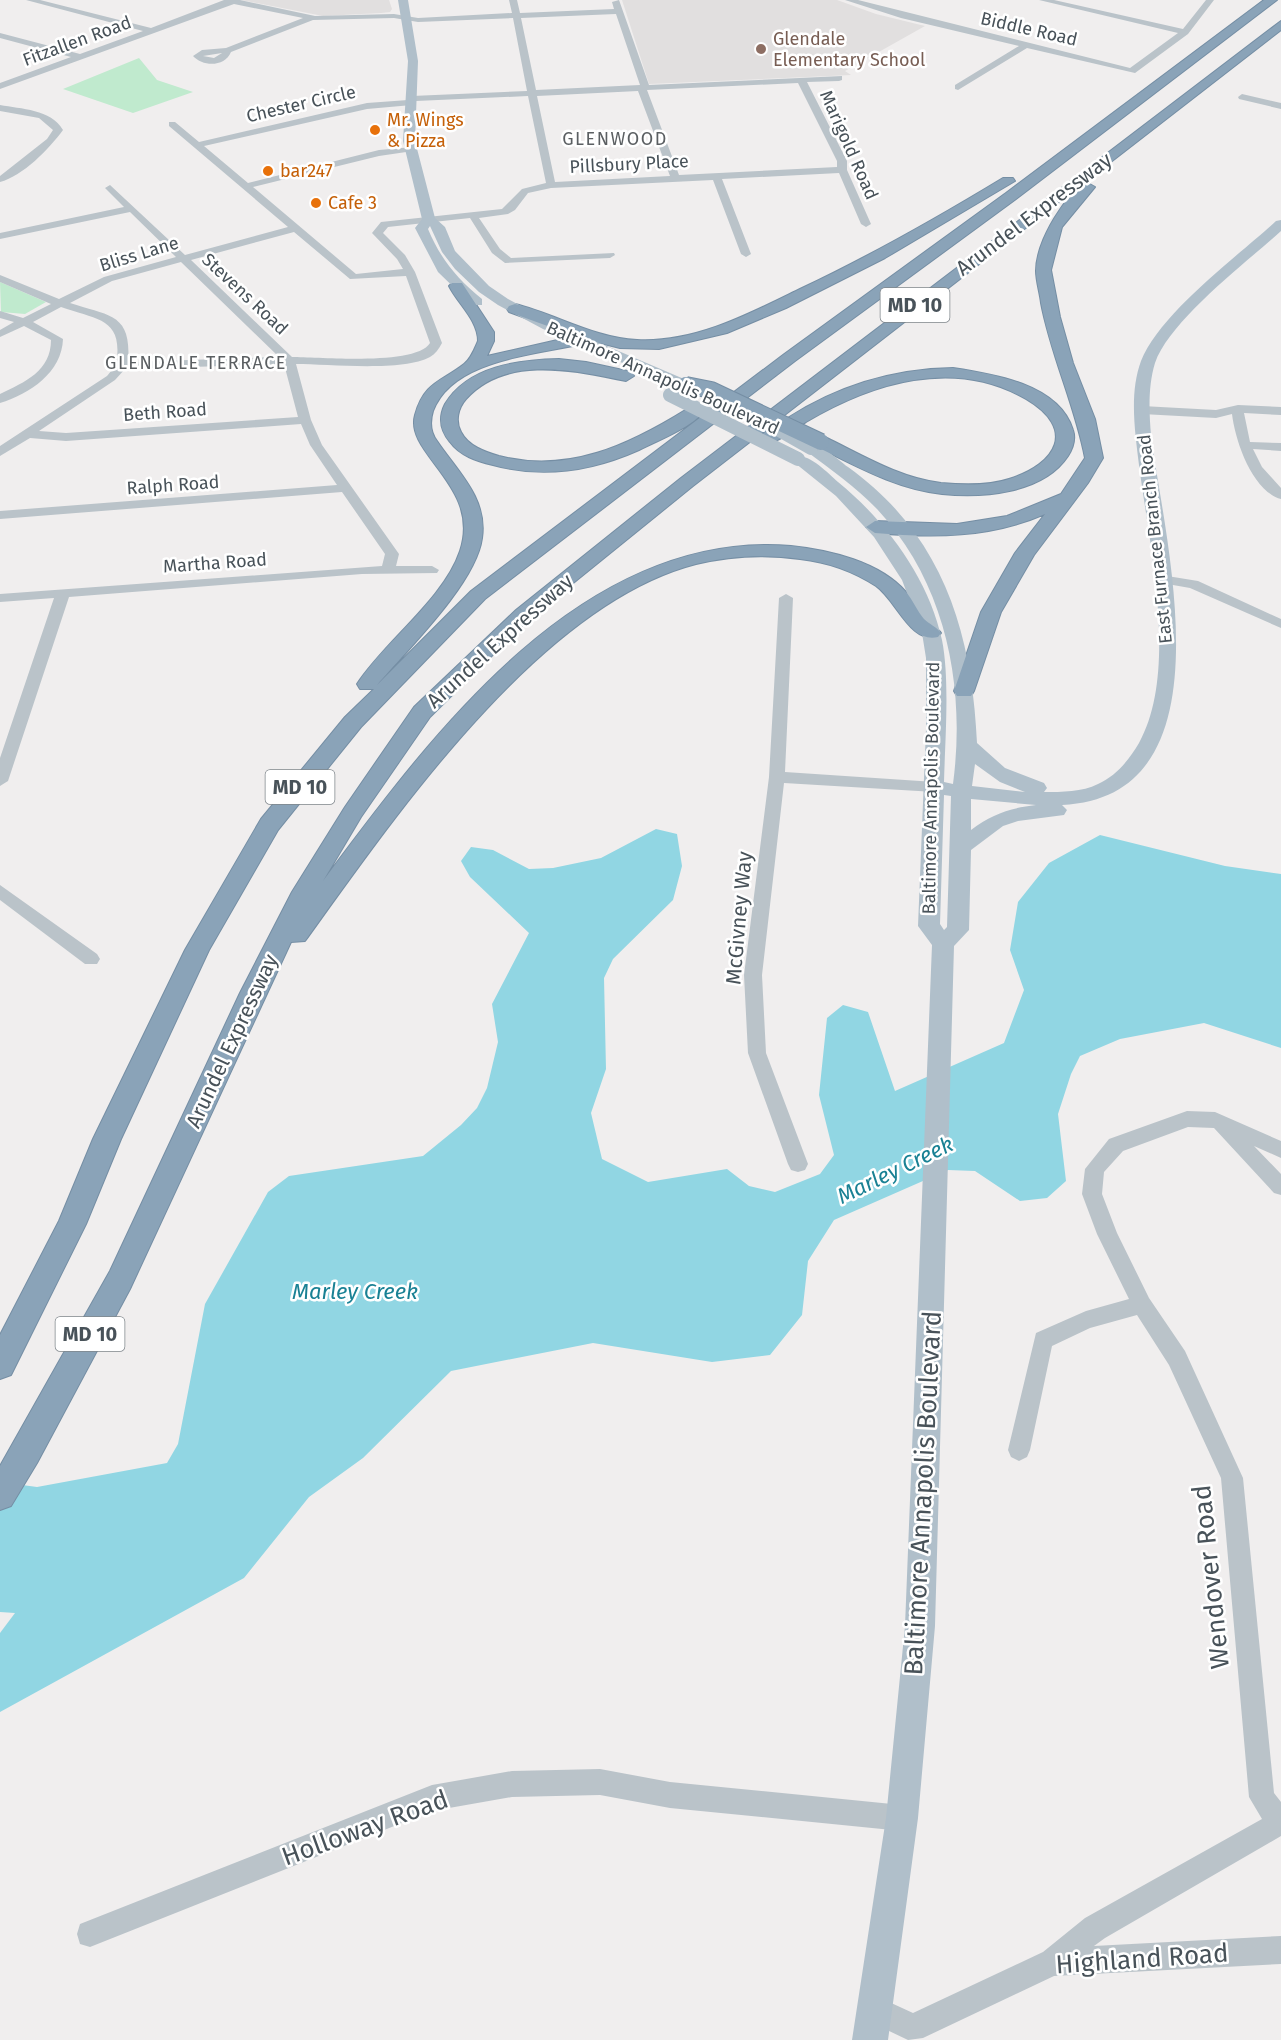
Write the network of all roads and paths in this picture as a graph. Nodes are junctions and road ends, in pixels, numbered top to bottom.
1 (30, 0) edge
2 (403, 0) edge
3 (513, 0) edge
4 (616, 0) edge
5 (849, 0) edge
6 (1043, 0) edge
7 (1210, 0) edge
8 (1271, 0) edge
9 (230, 1) edge
10 (620, 11) junction
11 (516, 16) junction
12 (310, 18) junction
13 (408, 18) junction
14 (1281, 24) edge
15 (152, 31) junction
16 (1185, 32) junction
17 (0, 35) edge
18 (1025, 46) junction
19 (227, 50) dead end
20 (81, 57) junction
21 (839, 78) dead end
22 (801, 80) junction
23 (1, 85) edge
24 (645, 87) junction
25 (958, 87) dead end
26 (532, 93) junction
27 (1242, 97) dead end
28 (412, 100) junction
29 (1281, 106) edge
30 (0, 108) edge
31 (172, 124) dead end
32 (1145, 130) junction
33 (1090, 137) junction
34 (198, 146) junction
35 (410, 149) junction
36 (842, 170) junction
37 (716, 176) junction
38 (675, 177) junction
39 (0, 179) edge
40 (551, 185) junction
41 (247, 186) junction
42 (110, 188) dead end
43 (131, 209) junction
44 (474, 217) junction
45 (429, 220) junction
46 (866, 224) dead end
47 (1281, 224) edge
48 (296, 228) junction
49 (0, 236) edge
50 (746, 254) dead end
51 (610, 255) dead end
52 (181, 258) junction
53 (410, 272) junction
54 (0, 278) edge
55 (457, 286) junction
56 (59, 303) junction
57 (0, 314) edge
58 (513, 316) junction
59 (25, 322) junction
60 (526, 330) dead end
61 (0, 334) edge
62 (580, 340) junction
63 (557, 344) junction
64 (789, 358) junction
65 (288, 360) junction
66 (122, 366) junction
67 (471, 366) junction
68 (627, 376) junction
69 (686, 386) joint
70 (0, 399) edge
71 (1142, 404) junction
72 (1234, 409) junction
73 (1281, 411) edge
74 (305, 420) junction
75 (28, 434) junction
76 (816, 445) junction
77 (1245, 445) junction
78 (1281, 447) edge
79 (0, 452) edge
80 (687, 482) junction
81 (347, 488) junction
82 (1281, 495) edge
83 (1068, 498) junction
84 (0, 515) edge
85 (875, 527) junction
86 (903, 530) junction
87 (388, 569) junction
88 (432, 570) dead end
89 (1161, 579) junction
90 (63, 593) junction
91 (0, 597) edge
92 (786, 598) dead end
93 (1281, 624) edge
94 (931, 633) junction
95 (964, 691) junction
96 (967, 744) junction
97 (777, 777) junction
98 (0, 782) edge
99 (935, 787) junction
100 (1106, 789) junction
101 (296, 792) junction
102 (961, 792) junction
103 (1057, 799) junction
104 (962, 846) junction
105 (0, 891) edge
106 (943, 944) junction
107 (91, 959) dead end
108 (253, 993) junction
109 (1215, 1120) junction
110 (1281, 1150) edge
111 (798, 1164) dead end
112 (1281, 1187) edge
113 (1142, 1305) junction
114 (0, 1365) edge
115 (1019, 1450) dead end
116 (0, 1495) edge
117 (902, 1818) junction
118 (1280, 1822) edge
119 (90, 1934) dead end
120 (1281, 1950) edge
121 (1053, 1962) junction
122 (876, 2010) junction
123 (870, 2040) edge

1 - 15 street
2 - 13 main road, Baltimore Annapolis Boulevard
3 - 11 street
4 - 10 street
5 - 18 street, Biddle Road
6 - 16 street
7 - 16 street
8 - 33 highway, Arundel Expressway / MD 10
9 - 12 street
9 - 15 street, Fitzallen Road
10 - 11 street
10 - 24 street
11 - 13 street
11 - 26 street
12 - 13 street
12 - 19 street
13 - 28 main road, Baltimore Annapolis Boulevard
14 - 32 highway, Arundel Expressway / MD 10
15 - 20 street, Fitzallen Road
16 - 18 street, Biddle Road
17 - 20 street
18 - 25 street
20 - 23 street, Fitzallen Road
21 - 22 street, Chester Circle
22 - 24 street, Chester Circle
22 - 36 street, Marigold Road
24 - 26 street, Chester Circle
24 - 38 street
26 - 28 street, Chester Circle
26 - 40 street
27 - 29 street
28 - 34 street, Chester Circle
28 - 35 main road, Baltimore Annapolis Boulevard
30 - 39 street
31 - 34 street
32 - 80 highway, Arundel Expressway / MD 10
32 - 83 highway
33 - 58 highway
33 - 64 highway, Arundel Expressway / MD 10
34 - 41 street
35 - 41 street
35 - 45 main road, Baltimore Annapolis Boulevard
36 - 37 street, Pillsbury Place
36 - 46 street, Marigold Road
37 - 38 street, Pillsbury Place
37 - 50 street
38 - 40 street, Pillsbury Place
40 - 44 street, Pillsbury Place
41 - 48 street
42 - 43 street, Stevens Road
43 - 49 street
43 - 52 street, Stevens Road
44 - 45 street, Pillsbury Place
44 - 51 street
45 - 53 street, Pillsbury Place
45 - 55 main road, Baltimore Annapolis Boulevard
45 - 58 main road, Baltimore Annapolis Boulevard
47 - 71 main road, East Furnace Branch Road
48 - 52 street, Bliss Lane
48 - 53 street
52 - 56 street, Bliss Lane
52 - 65 street, Stevens Road
53 - 65 street
54 - 56 street
55 - 58 main road, Baltimore Annapolis Boulevard
55 - 67 highway
56 - 59 street, Bliss Lane
56 - 66 street
57 - 59 street
58 - 62 main road, Baltimore Annapolis Boulevard
59 - 61 street, Bliss Lane
59 - 70 street
60 - 63 main road, Baltimore Annapolis Boulevard
62 - 63 highway
62 - 69 main road, Baltimore Annapolis Boulevard
63 - 67 highway
63 - 68 main road, Baltimore Annapolis Boulevard
64 - 68 highway
64 - 101 highway, Arundel Expressway / MD 10
65 - 66 street
65 - 74 street, Stevens Road
66 - 75 street
67 - 101 highway
68 - 85 main road, Baltimore Annapolis Boulevard, bridge
69 - 76 highway, bridge
71 - 72 street
71 - 89 main road, East Furnace Branch Road
72 - 73 street
72 - 77 street
74 - 75 street, Beth Road
74 - 81 street, Stevens Road
75 - 79 street
76 - 80 highway
76 - 86 main road, Baltimore Annapolis Boulevard
77 - 78 street
77 - 82 street
80 - 108 highway, Arundel Expressway / MD 10
81 - 84 street, Ralph Road
81 - 87 street, Stevens Road
83 - 86 highway
83 - 95 highway
85 - 86 highway
85 - 94 main road, Baltimore Annapolis Boulevard
86 - 95 main road, Baltimore Annapolis Boulevard
87 - 88 street, Martha Road
87 - 90 street, Martha Road
89 - 93 street
89 - 100 main road, East Furnace Branch Road
90 - 91 street, Martha Road
90 - 98 street
92 - 97 street, McGivney Way
94 - 99 main road, Baltimore Annapolis Boulevard
94 - 108 highway
95 - 96 main road, Baltimore Annapolis Boulevard
96 - 102 main road, Baltimore Annapolis Boulevard
96 - 103 main road
97 - 99 street
97 - 111 street, McGivney Way
99 - 102 main road, East Furnace Branch Road
99 - 106 main road, Baltimore Annapolis Boulevard
100 - 103 main road, East Furnace Branch Road
100 - 104 main road
101 - 114 highway, Arundel Expressway / MD 10
102 - 103 main road, East Furnace Branch Road
102 - 104 main road, Baltimore Annapolis Boulevard
104 - 106 main road, Baltimore Annapolis Boulevard
105 - 107 street
106 - 117 main road, Baltimore Annapolis Boulevard
108 - 116 highway, Arundel Expressway / MD 10
109 - 110 street
109 - 112 street
109 - 113 street, Wendover Road
113 - 115 street
113 - 118 street, Wendover Road
117 - 119 street, Holloway Road
117 - 122 main road, Baltimore Annapolis Boulevard
118 - 121 street
120 - 121 street, Highland Road
121 - 122 street, Highland Road
122 - 123 main road, Baltimore Annapolis Boulevard

